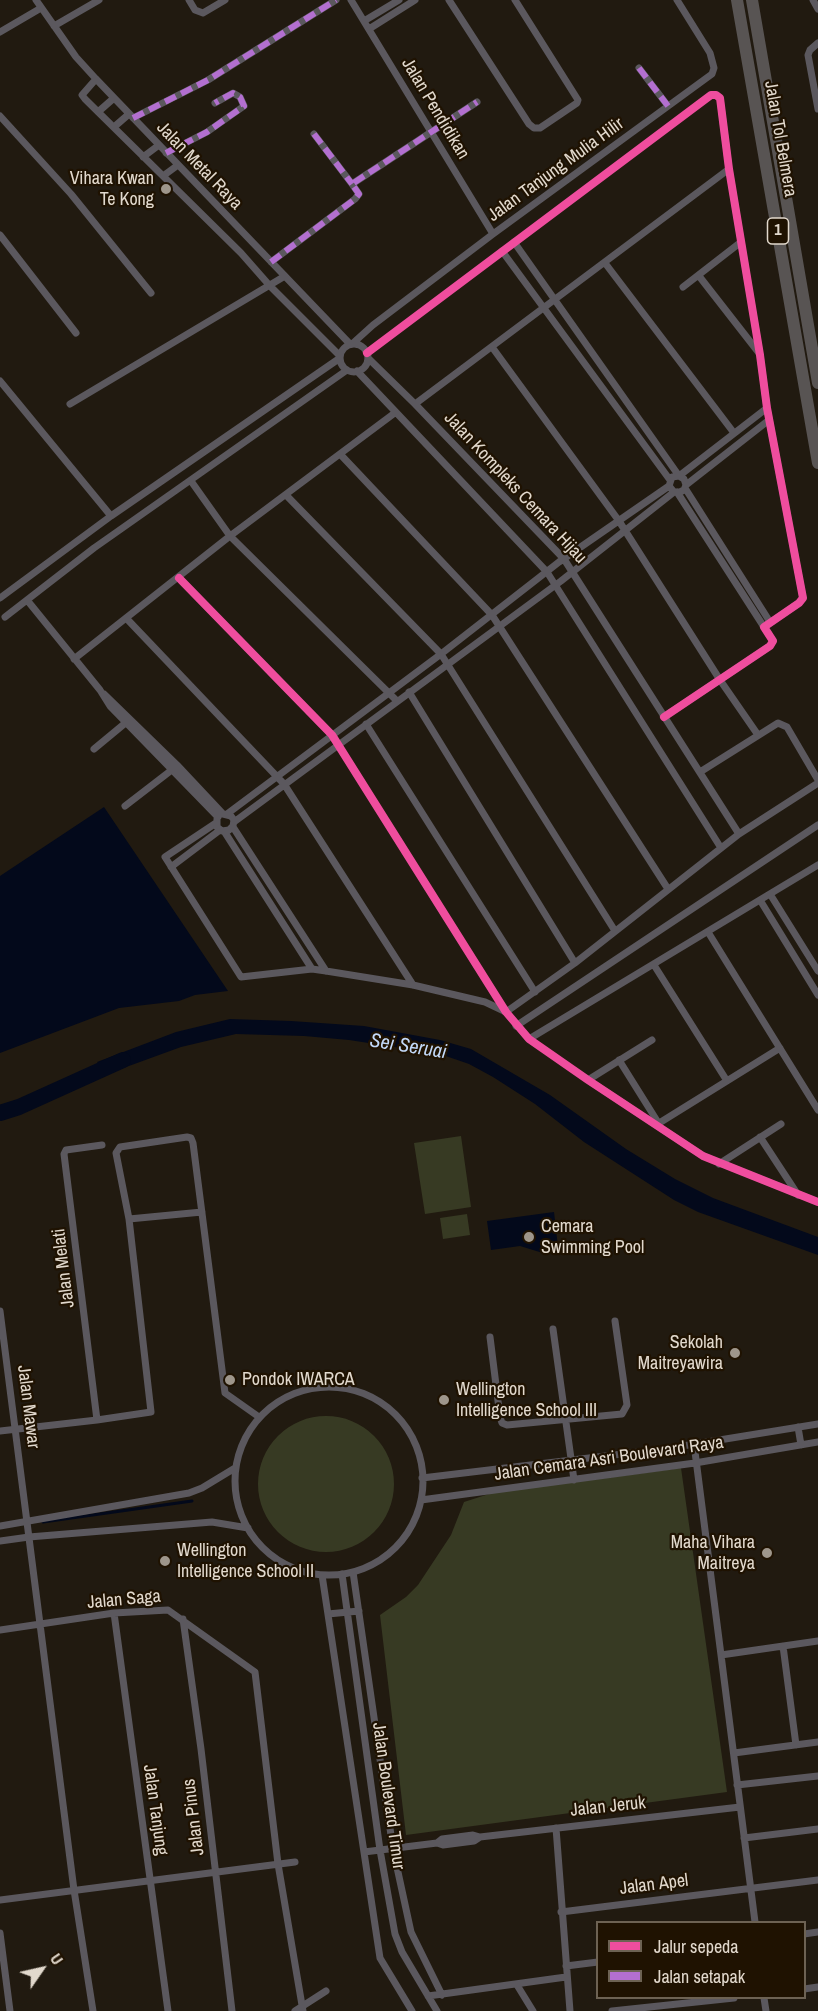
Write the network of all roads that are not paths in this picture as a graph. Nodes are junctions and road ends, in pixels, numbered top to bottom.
1 (36, 0) edge
2 (99, 0) edge
3 (189, 0) edge
4 (225, 0) edge
5 (336, 0) edge
6 (351, 0) edge
7 (399, 0) edge
8 (415, 0) edge
9 (449, 0) edge
10 (515, 0) edge
11 (677, 0) edge
12 (737, 0) edge
13 (752, 0) edge
14 (813, 0) edge
15 (41, 8) junction
16 (818, 9) edge
17 (364, 21) junction
18 (54, 26) junction
19 (369, 29) junction
20 (0, 32) edge
21 (818, 43) edge
22 (639, 69) dead end
23 (96, 79) junction
24 (114, 98) junction
25 (477, 102) dead end
26 (214, 103) dead end
27 (668, 106) junction
28 (818, 109) edge
29 (98, 112) junction
30 (0, 116) edge
31 (131, 116) junction
32 (114, 127) junction
33 (431, 131) junction
34 (314, 134) dead end
35 (159, 145) junction
36 (166, 153) junction
37 (143, 157) junction
38 (178, 165) junction
39 (729, 169) junction
40 (163, 176) junction
41 (352, 184) junction
42 (229, 219) junction
43 (216, 228) junction
44 (493, 234) junction
45 (0, 235) edge
46 (514, 242) junction
47 (741, 242) junction
48 (502, 251) junction
49 (271, 262) junction
50 (605, 263) junction
51 (699, 276) junction
52 (278, 281) junction
53 (683, 287) dead end
54 (151, 293) dead end
55 (555, 299) junction
56 (544, 307) junction
57 (76, 333) dead end
58 (351, 344) junction
59 (492, 347) junction
60 (760, 355) junction
61 (340, 356) junction
62 (368, 356) junction
63 (347, 370) junction
64 (357, 371) junction
65 (0, 381) edge
66 (818, 383) edge
67 (70, 404) dead end
68 (416, 404) junction
69 (767, 408) junction
70 (396, 412) junction
71 (769, 420) junction
72 (734, 433) junction
73 (340, 454) junction
74 (818, 463) edge
75 (679, 476) junction
76 (191, 481) junction
77 (686, 486) junction
78 (673, 488) junction
79 (286, 495) junction
80 (111, 516) junction
81 (619, 521) junction
82 (625, 530) junction
83 (230, 536) junction
84 (562, 560) junction
85 (549, 571) junction
86 (571, 572) junction
87 (179, 578) junction
88 (558, 583) junction
89 (0, 598) edge
90 (27, 600) junction
91 (492, 615) junction
92 (5, 617) dead end
93 (127, 619) junction
94 (767, 624) junction
95 (499, 626) junction
96 (441, 654) junction
97 (74, 659) junction
98 (447, 664) junction
99 (720, 680) junction
100 (409, 692) junction
101 (389, 693) junction
102 (397, 701) junction
103 (664, 717) junction
104 (128, 721) junction
105 (366, 724) junction
106 (332, 735) junction
107 (758, 735) junction
108 (338, 745) junction
109 (94, 749) dead end
110 (177, 765) junction
111 (171, 771) junction
112 (700, 772) junction
113 (278, 777) junction
114 (818, 782) edge
115 (284, 784) junction
116 (125, 806) dead end
117 (221, 821) junction
118 (233, 825) junction
119 (818, 825) edge
120 (739, 834) junction
121 (721, 848) junction
122 (818, 865) edge
123 (171, 867) junction
124 (668, 889) junction
125 (770, 894) junction
126 (760, 900) junction
127 (615, 931) junction
128 (708, 932) junction
129 (575, 963) junction
130 (654, 965) junction
131 (312, 969) junction
132 (326, 971) junction
133 (818, 971) edge
134 (413, 985) junction
135 (535, 992) junction
136 (818, 995) edge
137 (506, 1012) junction
138 (516, 1026) junction
139 (529, 1039) junction
140 (652, 1040) dead end
141 (780, 1048) junction
142 (620, 1060) junction
143 (588, 1080) junction
144 (727, 1081) junction
145 (818, 1110) edge
146 (781, 1124) dead end
147 (658, 1125) junction
148 (760, 1137) junction
149 (102, 1144) dead end
150 (719, 1164) junction
151 (798, 1195) junction
152 (818, 1202) edge
153 (202, 1212) junction
154 (129, 1219) junction
155 (0, 1311) edge
156 (615, 1321) dead end
157 (553, 1329) dead end
158 (489, 1337) dead end
159 (259, 1417) junction
160 (97, 1420) junction
161 (565, 1420) junction
162 (818, 1424) edge
163 (798, 1427) junction
164 (16, 1429) junction
165 (0, 1431) edge
166 (818, 1442) edge
167 (694, 1444) junction
168 (801, 1445) junction
169 (571, 1461) junction
170 (695, 1463) junction
171 (235, 1468) junction
172 (422, 1478) junction
173 (574, 1480) junction
174 (421, 1500) junction
175 (27, 1522) junction
176 (0, 1526) edge
177 (248, 1528) junction
178 (29, 1537) junction
179 (0, 1541) edge
180 (353, 1572) junction
181 (342, 1574) junction
182 (322, 1575) junction
183 (358, 1611) junction
184 (114, 1613) junction
185 (348, 1613) junction
186 (328, 1614) junction
187 (183, 1619) junction
188 (41, 1624) junction
189 (0, 1630) edge
190 (818, 1641) edge
191 (783, 1646) junction
192 (721, 1655) junction
193 (818, 1742) edge
194 (795, 1745) junction
195 (734, 1753) junction
196 (818, 1776) edge
197 (737, 1785) junction
198 (740, 1807) junction
199 (556, 1828) junction
200 (818, 1828) edge
201 (744, 1838) junction
202 (393, 1849) junction
203 (380, 1850) junction
204 (364, 1852) junction
205 (295, 1862) dead end
206 (278, 1864) junction
207 (215, 1873) junction
208 (818, 1880) edge
209 (150, 1881) junction
210 (751, 1889) junction
211 (74, 1890) junction
212 (0, 1900) edge
213 (561, 1912) junction
214 (756, 1921) edge
215 (0, 1933) edge
216 (596, 1962) edge
217 (566, 1966) junction
218 (566, 1977) junction
219 (517, 1985) junction
220 (326, 1991) dead end
221 (442, 1995) junction
222 (429, 1996) junction
223 (725, 1999) edge
224 (300, 2010) edge
225 (10, 2011) edge
226 (93, 2011) edge
227 (168, 2011) edge
228 (232, 2011) edge
229 (412, 2011) edge
230 (437, 2011) edge
231 (533, 2011) edge
232 (570, 2011) edge
233 (612, 2011) edge

1 - 15 street, Jalan Metal Raya
2 - 18 street
3 - 4 street
5 - 31 street
6 - 17 street, Jalan Pendidikan
7 - 17 street
8 - 19 street
9 - 10 street
11 - 27 street, Jalan Tanjung Mulia Hilir
12 - 74 highway, Jalan Tol Belmera / 1
13 - 66 highway, 1
14 - 16 street
15 - 18 street, Jalan Metal Raya
15 - 20 street
17 - 19 street, Jalan Pendidikan
18 - 23 street, Jalan Metal Raya
19 - 33 street, Jalan Pendidikan
21 - 28 street
22 - 27 street
23 - 24 street, Jalan Metal Raya
23 - 29 street
24 - 29 street
24 - 31 street, Jalan Metal Raya
25 - 33 street
26 - 36 street
27 - 44 street, Jalan Tanjung Mulia Hilir
29 - 32 street
30 - 54 street
31 - 32 street
31 - 35 street, Jalan Metal Raya
32 - 37 street
33 - 41 street
33 - 44 street, Jalan Pendidikan
34 - 41 street
35 - 36 street, Jalan Metal Raya
35 - 37 street
36 - 38 street, Jalan Metal Raya
37 - 40 street
38 - 40 street
38 - 42 street, Jalan Metal Raya
39 - 46 street
39 - 47 street
39 - 50 street
40 - 43 street
41 - 49 street
42 - 43 street
42 - 49 street, Jalan Metal Raya
43 - 52 street
44 - 58 street, Jalan Tanjung Mulia Hilir
45 - 57 street
46 - 48 street
46 - 55 street
47 - 51 street
47 - 60 street
48 - 56 street
48 - 62 street
49 - 52 street, Jalan Metal Raya
50 - 55 street
50 - 72 street
51 - 53 street
51 - 60 street
52 - 58 street, Jalan Metal Raya
52 - 61 street
52 - 67 street
55 - 56 street
55 - 75 street
56 - 59 street
56 - 78 street
58 - 61 street
58 - 62 street
59 - 68 street
59 - 81 street
60 - 69 street
61 - 63 street
61 - 80 street
62 - 64 street
62 - 68 street, Jalan Kompleks Cemara Hijau
63 - 64 street
63 - 76 street
64 - 70 street, Jalan Kompleks Cemara Hijau
65 - 80 street
68 - 84 street, Jalan Kompleks Cemara Hijau
69 - 71 street
69 - 72 street
70 - 73 street
70 - 85 street, Jalan Kompleks Cemara Hijau
71 - 77 street
71 - 94 street
72 - 75 street
73 - 79 street
73 - 91 street
75 - 77 street
75 - 78 street
76 - 83 street
76 - 90 street
77 - 78 street
77 - 94 street
78 - 81 street
78 - 82 street
78 - 94 street
79 - 83 street
79 - 96 street
80 - 89 street
81 - 82 street
81 - 84 street
82 - 86 street
82 - 99 street
83 - 87 street
83 - 101 street
84 - 85 street
84 - 86 street, Jalan Kompleks Cemara Hijau
85 - 88 street, Jalan Kompleks Cemara Hijau
85 - 91 street
86 - 88 street
86 - 103 street, Jalan Kompleks Cemara Hijau
87 - 93 street
87 - 106 street
88 - 95 street
88 - 121 street, Jalan Kompleks Cemara Hijau
90 - 92 street
90 - 97 street
91 - 95 street
91 - 96 street
93 - 97 street
93 - 113 street
94 - 99 street
95 - 98 street
95 - 124 street
96 - 98 street
96 - 101 street
97 - 104 street
98 - 100 street
98 - 127 street
99 - 103 street
99 - 107 street
100 - 102 street
100 - 129 street
101 - 102 street
101 - 106 street
102 - 105 street
103 - 112 street, Jalan Kompleks Cemara Hijau
104 - 109 street
104 - 110 street
104 - 111 street
105 - 108 street
105 - 135 street
106 - 108 street
106 - 113 street
107 - 112 street
107 - 114 street
108 - 115 street
108 - 137 street
110 - 111 street
110 - 117 street
111 - 116 street
111 - 117 street
112 - 120 street, Jalan Kompleks Cemara Hijau
113 - 115 street
113 - 117 street
114 - 120 street
115 - 118 street
115 - 134 street
117 - 118 street
117 - 118 street
117 - 123 street
117 - 123 street
117 - 131 street
118 - 132 street
119 - 138 street
120 - 121 street
121 - 124 street
122 - 125 street
123 - 131 street
124 - 127 street
125 - 126 street
125 - 133 street
126 - 128 street
126 - 136 street
127 - 129 street
128 - 130 street
128 - 141 street
129 - 135 street
130 - 139 street
130 - 144 street
131 - 132 street
132 - 134 street
134 - 137 street
135 - 137 street
137 - 138 street
138 - 139 street
139 - 143 street
140 - 142 street
141 - 144 street
141 - 145 street
142 - 143 street
142 - 147 street
143 - 147 street
144 - 147 street
146 - 148 street
147 - 150 street
148 - 150 street
148 - 151 street
149 - 160 street, Jalan Melati
150 - 151 street
151 - 152 street
153 - 154 street
153 - 154 street
153 - 159 street
154 - 160 street
155 - 164 street, Jalan Mawar
156 - 161 street
157 - 161 street
158 - 161 street
159 - 171 street
159 - 172 street
160 - 164 street
161 - 169 street
162 - 163 street, Jalan Cemara Asri Boulevard Raya
163 - 167 street, Jalan Cemara Asri Boulevard Raya
163 - 168 street
164 - 165 street
164 - 175 street, Jalan Mawar
166 - 168 street, Jalan Cemara Asri Boulevard Raya
167 - 169 street, Jalan Cemara Asri Boulevard Raya
167 - 170 street
168 - 170 street, Jalan Cemara Asri Boulevard Raya
169 - 172 street, Jalan Cemara Asri Boulevard Raya
169 - 173 street
170 - 173 street, Jalan Cemara Asri Boulevard Raya
170 - 192 street
171 - 175 street
171 - 177 street
172 - 174 street
173 - 174 street, Jalan Cemara Asri Boulevard Raya
174 - 180 street
175 - 176 street
175 - 178 street, Jalan Mawar
177 - 178 street
177 - 182 street
178 - 179 street
178 - 188 street, Jalan Mawar
180 - 181 street
180 - 183 street, Jalan Boulevard Timur
181 - 182 street
181 - 185 street, Jalan Boulevard Timur
182 - 186 street, Jalan Boulevard Timur
183 - 185 street
183 - 202 street, Jalan Boulevard Timur
184 - 187 street, Jalan Saga
184 - 188 street, Jalan Saga
184 - 209 street, Jalan Tanjung
185 - 186 street
185 - 203 street, Jalan Boulevard Timur
186 - 204 street, Jalan Boulevard Timur
187 - 206 street, Jalan Saga
187 - 207 street, Jalan Pinus
188 - 189 street, Jalan Saga
188 - 211 street, Jalan Mawar
190 - 191 street
191 - 192 street
191 - 194 street
192 - 195 street
193 - 194 street
194 - 195 street
195 - 197 street
196 - 197 street
197 - 198 street
198 - 199 street, Jalan Jeruk
198 - 201 street
199 - 202 street, Jalan Jeruk
199 - 213 street
200 - 201 street
201 - 210 street
202 - 203 street, Jalan Jeruk
202 - 221 street, Jalan Boulevard Timur
203 - 204 street, Jalan Jeruk
203 - 222 street, Jalan Boulevard Timur
204 - 229 street, Jalan Boulevard Timur
205 - 206 street
206 - 207 street
206 - 224 street
207 - 209 street
207 - 228 street, Jalan Pinus
208 - 210 street, Jalan Apel
209 - 211 street
209 - 227 street, Jalan Tanjung
210 - 213 street, Jalan Apel
210 - 214 street
211 - 212 street
211 - 226 street, Jalan Mawar
213 - 217 street
215 - 225 street
216 - 217 street
217 - 218 street
218 - 219 street
218 - 232 street
219 - 221 street
219 - 231 street
220 - 224 street
221 - 222 street
222 - 230 street, Jalan Boulevard Timur
223 - 233 street

